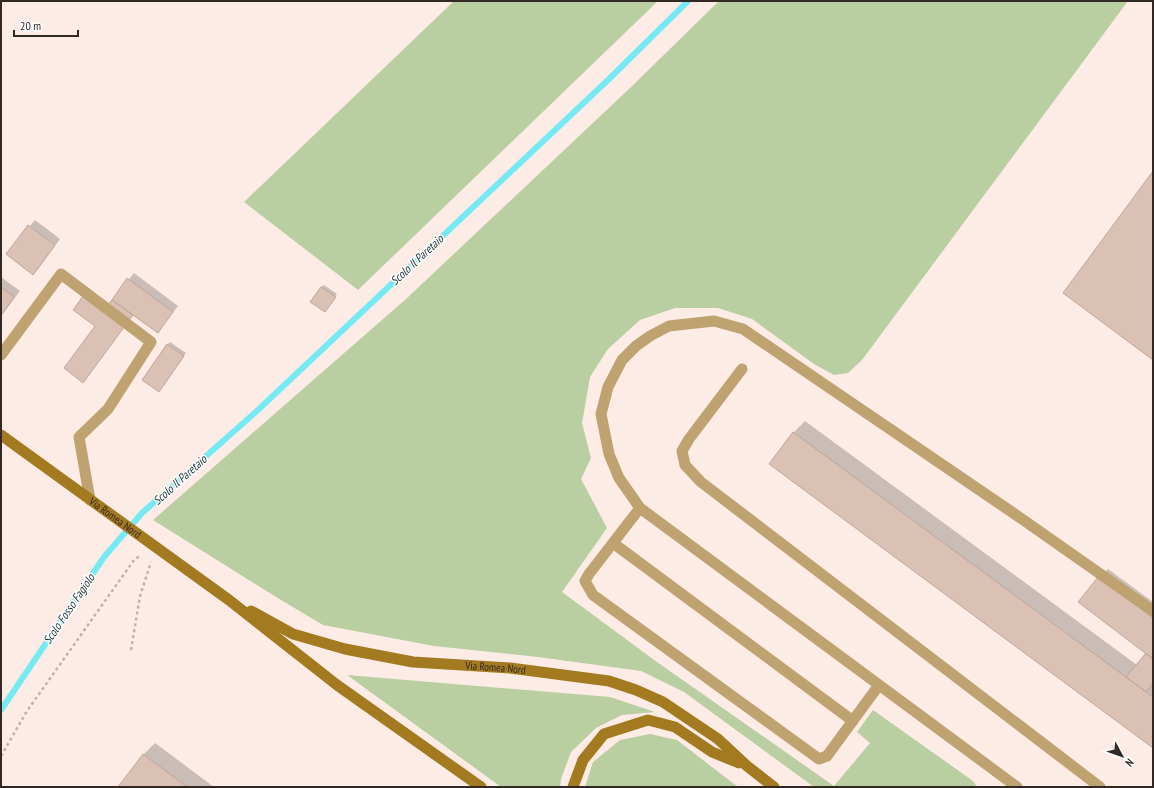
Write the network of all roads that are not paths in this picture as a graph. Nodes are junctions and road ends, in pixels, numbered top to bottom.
1 (1, 355) edge
2 (742, 369) dead end
3 (1, 435) edge
4 (90, 500) junction
5 (640, 508) junction
6 (613, 543) junction
7 (229, 600) junction
8 (1153, 611) edge
9 (879, 685) junction
10 (853, 720) junction
11 (747, 766) junction
12 (1097, 786) edge
13 (482, 787) edge
14 (573, 787) edge
15 (774, 787) edge
16 (1017, 787) edge

1 - 4 lane
2 - 12 lane
3 - 4 main road, Via Romea Nord
4 - 7 main road, Via Romea Nord
5 - 6 lane
5 - 8 lane
5 - 9 lane
6 - 10 lane
6 - 10 lane
7 - 11 main road, Via Romea Nord
7 - 13 main road, Via Romea Nord
9 - 10 lane
9 - 16 lane
11 - 14 main road, Via Romea Nord
11 - 15 main road, Via Romea Nord

